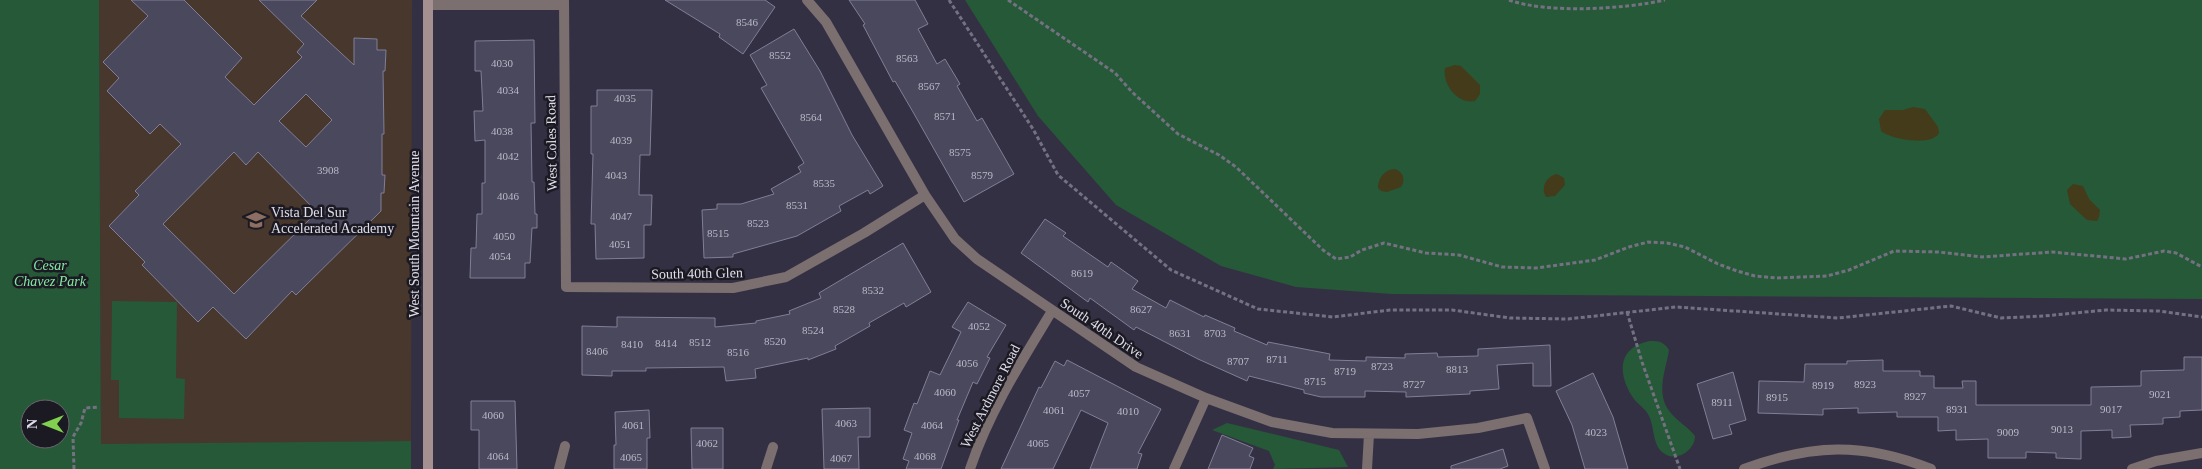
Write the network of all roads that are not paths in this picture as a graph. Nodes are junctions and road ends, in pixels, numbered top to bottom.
1 (807, 0) edge
2 (428, 2) edge
3 (564, 2) edge
4 (926, 195) junction
5 (566, 287) joint
6 (1052, 311) junction
7 (1206, 398) junction
8 (1369, 434) junction
9 (565, 446) dead end
10 (773, 447) dead end
11 (2202, 453) edge
12 (428, 469) edge
13 (559, 469) edge
14 (766, 469) edge
15 (970, 469) edge
16 (1174, 469) edge
17 (1367, 469) edge
18 (1545, 469) edge
19 (1744, 469) edge
20 (1931, 469) edge
21 (2132, 469) edge

1 - 4 street, South 40th Drive
2 - 3 street
2 - 12 street, West South Mountain Avenue
3 - 5 street, West Coles Road
4 - 5 street, South 40th Glen
4 - 6 street, South 40th Drive
6 - 7 street, South 40th Drive
6 - 15 street, West Ardmore Road
7 - 8 street, South 40th Drive
7 - 16 street
8 - 17 street
8 - 18 street, South 40th Drive
9 - 13 street
10 - 14 street
11 - 21 street
19 - 20 street

